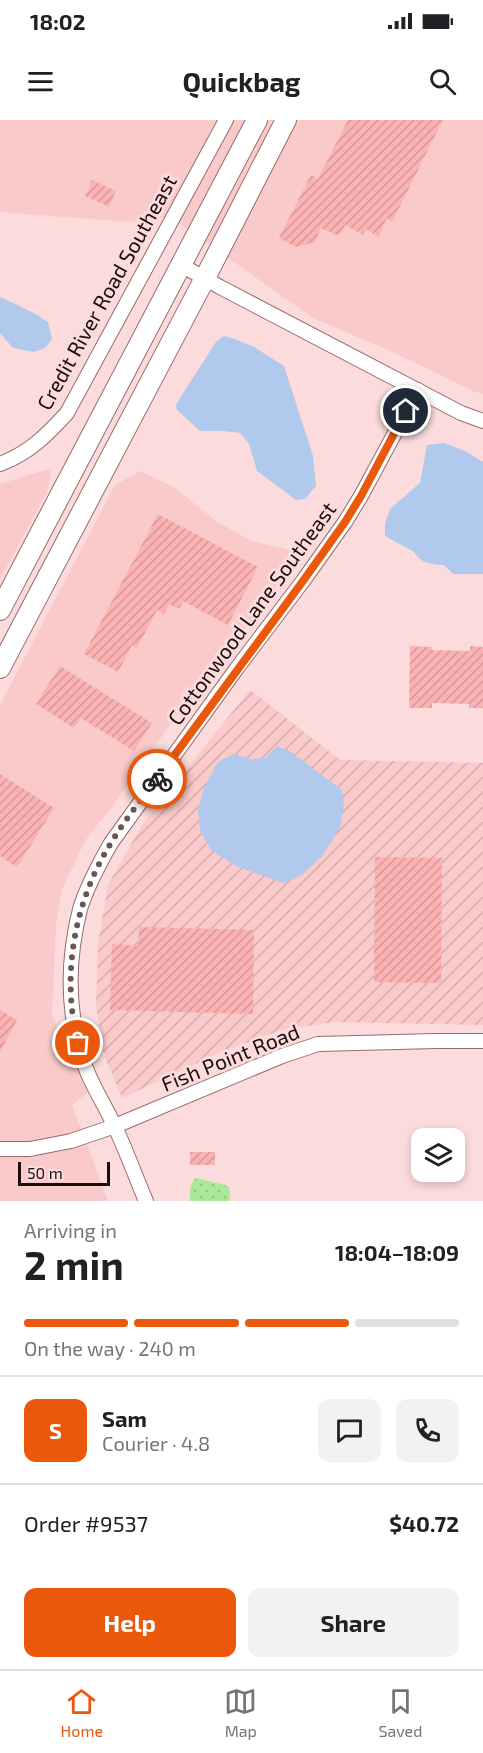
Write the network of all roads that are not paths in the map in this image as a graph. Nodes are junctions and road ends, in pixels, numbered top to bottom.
1 (226, 120) edge
2 (257, 120) edge
3 (286, 120) edge
4 (182, 265) junction
5 (205, 278) junction
6 (418, 390) junction
7 (483, 421) edge
8 (0, 464) edge
9 (0, 610) edge
10 (0, 668) edge
11 (483, 1041) edge
12 (115, 1126) junction
13 (0, 1149) edge
14 (146, 1201) edge

1 - 8 street, Credit River Road Southeast
2 - 4 main road
3 - 5 main road
4 - 5 street
4 - 9 main road
5 - 6 street
5 - 10 main road
6 - 7 street
6 - 12 street, Cottonwood Lane Southeast
11 - 12 street, Fish Point Road
12 - 13 street, Fish Point Road
12 - 14 street, Cottonwood Lane Southeast

